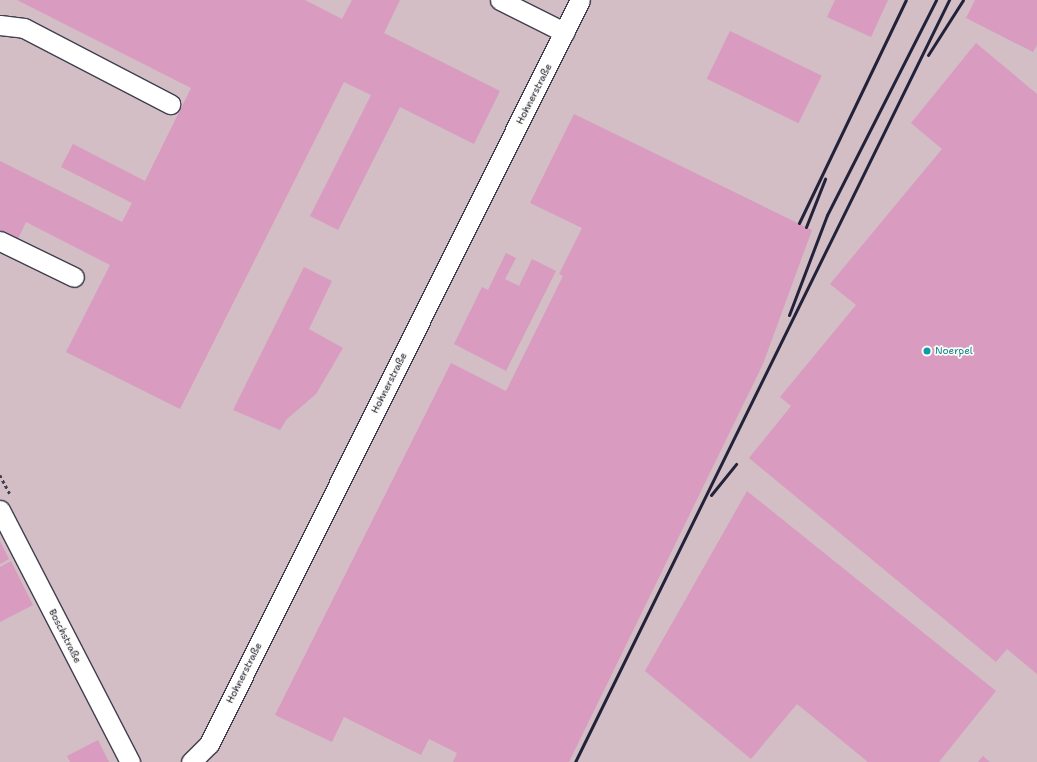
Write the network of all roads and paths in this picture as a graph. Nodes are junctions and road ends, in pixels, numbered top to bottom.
1 (500, 0) edge
2 (580, 0) edge
3 (0, 25) edge
4 (564, 32) junction
5 (170, 104) dead end
6 (0, 241) edge
7 (74, 277) dead end
8 (0, 510) edge
9 (130, 762) edge
10 (191, 762) edge

1 - 4 street
2 - 4 street, Hohnerstraße
3 - 5 street
4 - 10 street, Hohnerstraße
6 - 7 street
8 - 9 street, Boschstraße

